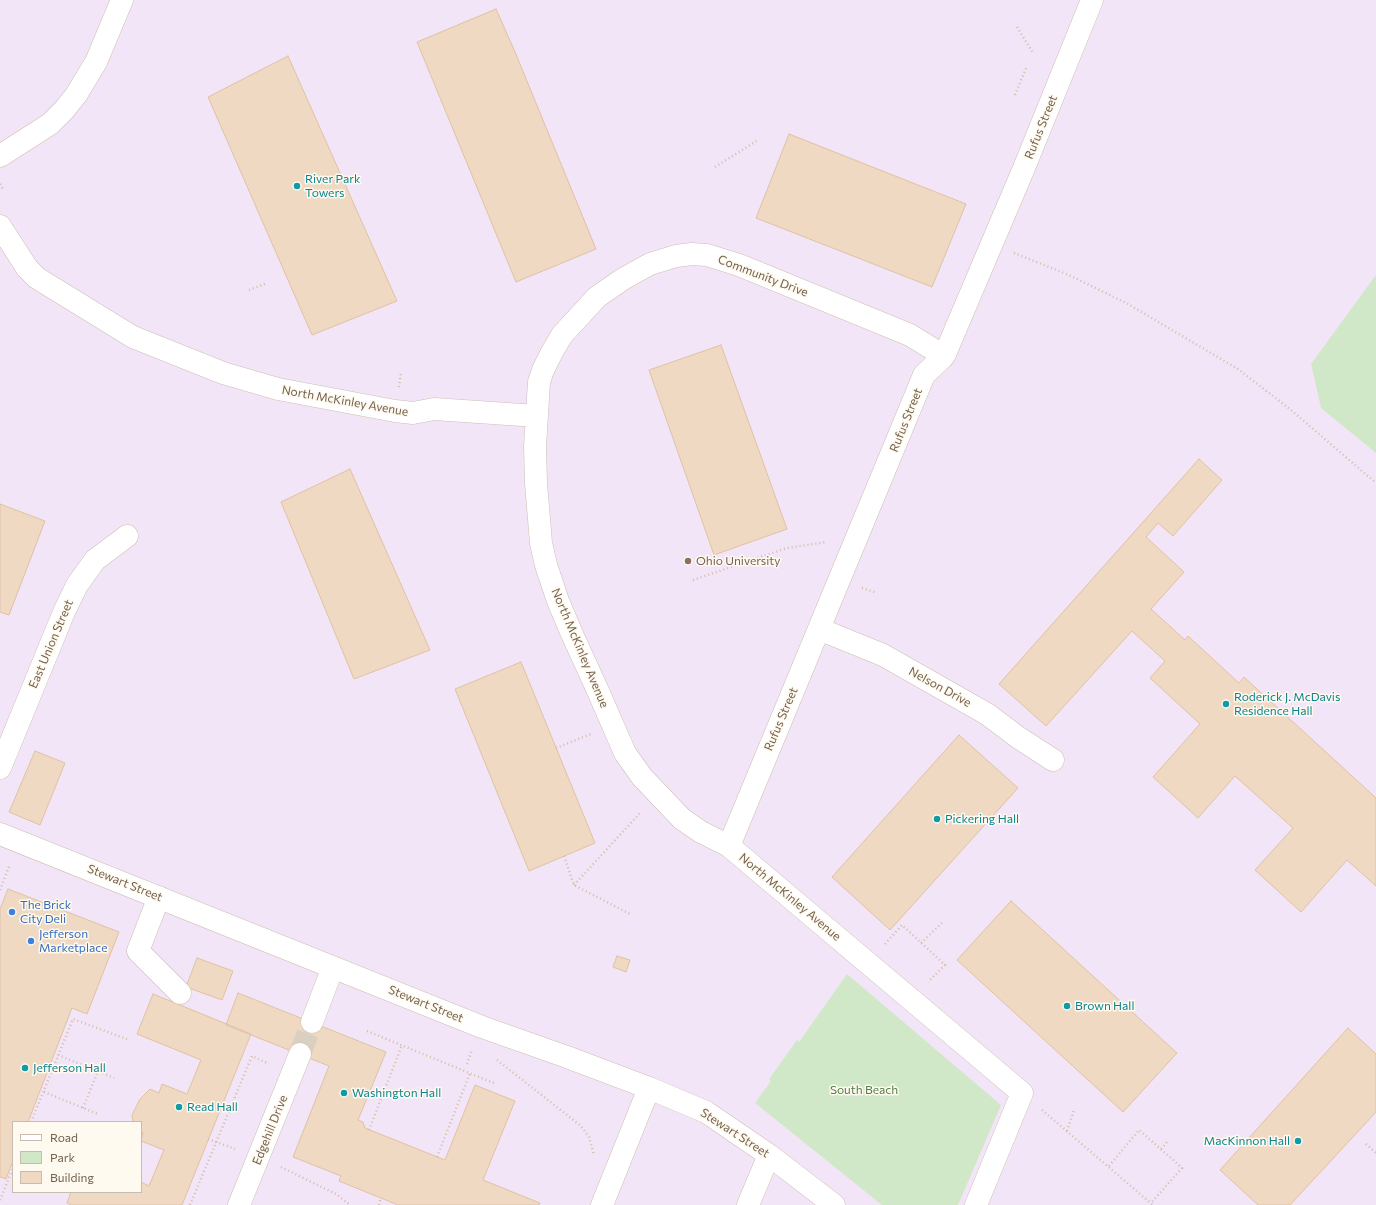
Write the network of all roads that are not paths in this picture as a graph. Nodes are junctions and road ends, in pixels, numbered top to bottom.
1 (122, 0) edge
2 (1092, 0) edge
3 (0, 156) edge
4 (0, 226) edge
5 (943, 357) junction
6 (537, 416) junction
7 (127, 536) dead end
8 (819, 629) junction
9 (1053, 760) dead end
10 (0, 768) edge
11 (0, 834) edge
12 (728, 846) junction
13 (158, 897) junction
14 (333, 967) junction
15 (180, 993) dead end
16 (312, 1022) tunnel mouth
17 (300, 1054) tunnel mouth
18 (649, 1088) junction
19 (769, 1155) junction
20 (239, 1205) edge
21 (602, 1205) edge
22 (748, 1205) edge
23 (834, 1205) edge
24 (976, 1205) edge

1 - 3 street
2 - 5 street, Rufus Street
4 - 6 street, North McKinley Avenue
5 - 6 street, Community Drive
5 - 8 street, Rufus Street
6 - 12 street, North McKinley Avenue
7 - 10 street, East Union Street
8 - 9 street, Nelson Drive
8 - 12 street, Rufus Street
11 - 13 street, Stewart Street
12 - 24 street, North McKinley Avenue
13 - 14 street, Stewart Street
13 - 15 street
14 - 16 street
14 - 18 street, Stewart Street
17 - 20 street, Edgehill Drive
18 - 19 street, Stewart Street
18 - 21 street
19 - 22 street
19 - 23 street, Stewart Street

